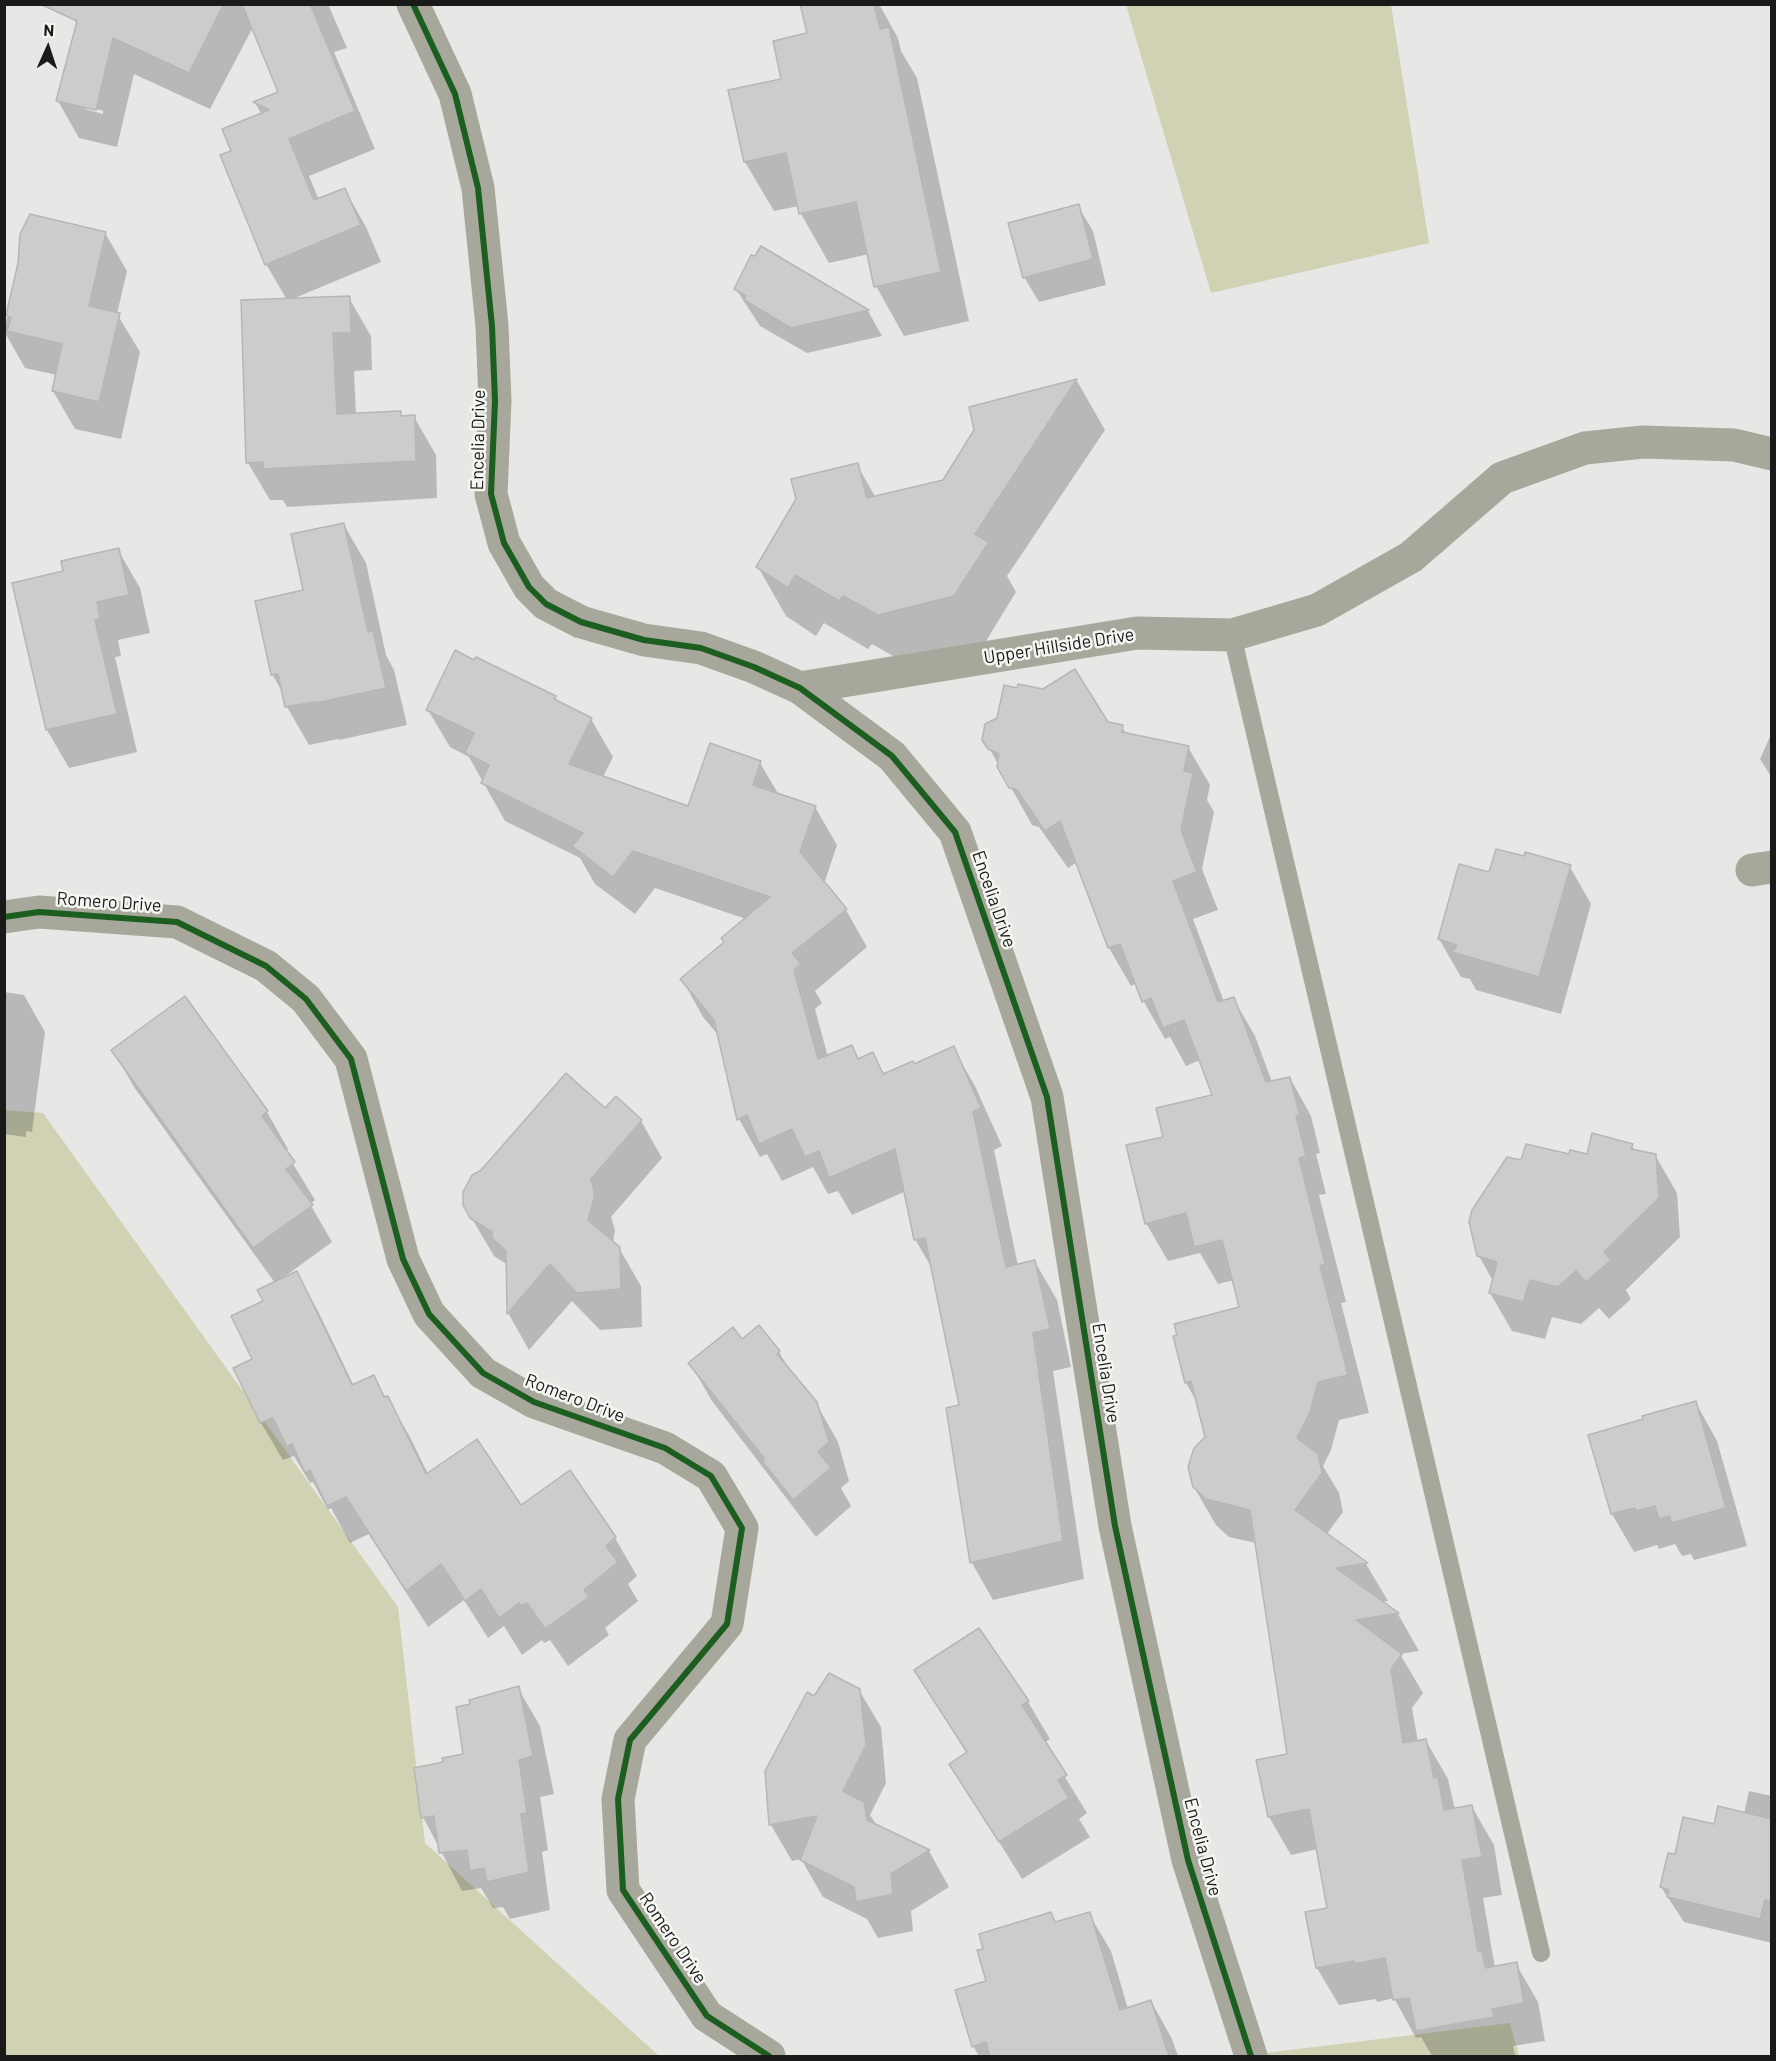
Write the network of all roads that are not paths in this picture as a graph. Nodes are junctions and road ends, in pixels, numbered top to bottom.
1 (413, 4) edge
2 (1772, 454) edge
3 (1232, 635) junction
4 (800, 688) junction
5 (4, 916) edge
6 (1541, 1953) dead end
7 (769, 2056) edge
8 (1251, 2056) edge

1 - 4 street, Encelia Drive
2 - 3 street, Upper Hillside Drive
3 - 4 street, Upper Hillside Drive
3 - 6 lane
4 - 8 street, Encelia Drive
5 - 7 street, Romero Drive

